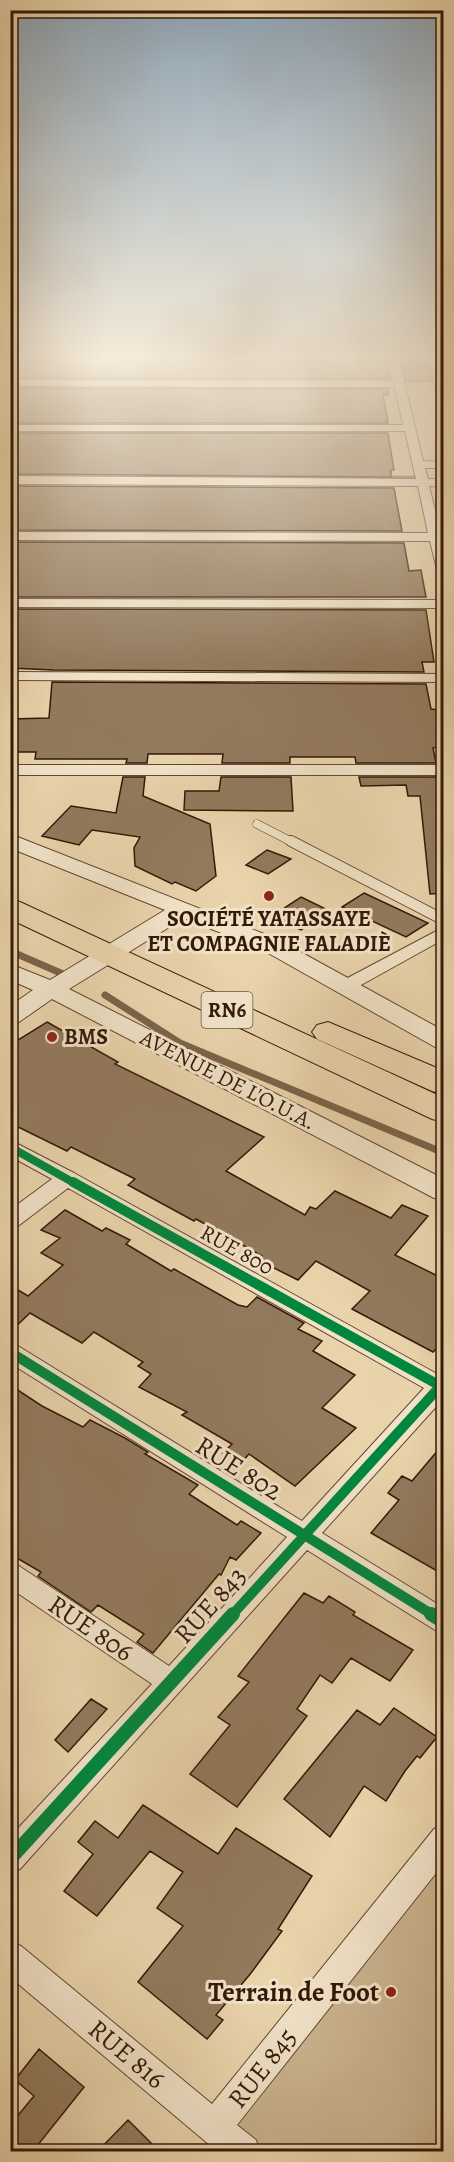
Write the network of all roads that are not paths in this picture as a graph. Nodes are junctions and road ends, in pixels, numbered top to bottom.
1 (418, 464) joint
2 (444, 465) edge
3 (10, 480) edge
4 (422, 483) junction
5 (444, 483) edge
6 (10, 536) edge
7 (439, 537) edge
8 (444, 574) edge
9 (10, 603) edge
10 (444, 604) edge
11 (10, 676) edge
12 (444, 678) edge
13 (10, 770) edge
14 (444, 770) edge
15 (257, 824) dead end
16 (10, 840) edge
17 (10, 886) edge
18 (10, 908) edge
19 (183, 909) junction
20 (444, 920) edge
21 (444, 933) edge
22 (117, 947) junction
23 (10, 971) edge
24 (346, 986) junction
25 (51, 989) junction
26 (10, 1017) edge
27 (444, 1042) edge
28 (444, 1084) edge
29 (444, 1111) edge
30 (10, 1147) edge
31 (67, 1178) junction
32 (444, 1191) edge
33 (10, 1221) edge
34 (10, 1352) edge
35 (442, 1386) edge
36 (304, 1535) junction
37 (10, 1574) edge
38 (444, 1622) edge
39 (171, 1682) junction
40 (444, 1839) edge
41 (10, 1859) edge
42 (10, 1957) edge
43 (215, 2127) junction
44 (244, 2151) edge

1 - 2 street
1 - 4 street
3 - 4 street
4 - 5 street
4 - 7 street
6 - 7 street
7 - 8 street
9 - 10 street
11 - 12 street
13 - 14 street
15 - 20 lane
16 - 19 street
17 - 22 highway, RN6
18 - 22 highway, RN6
19 - 22 street
19 - 24 street
21 - 24 street
22 - 25 street
22 - 28 highway, RN6
22 - 29 highway, RN6
23 - 25 street, AVENUE DE L'O.U.A.
24 - 27 street
25 - 26 street
25 - 32 street, AVENUE DE L'O.U.A.
30 - 31 street, RUE 800
31 - 33 street
31 - 35 street, RUE 800
34 - 36 street, RUE 802
35 - 36 street, RUE 843
36 - 38 street, RUE 802
36 - 39 street, RUE 843
37 - 39 street, RUE 806
39 - 41 street, RUE 843
40 - 43 street, RUE 845
42 - 43 street, RUE 816
43 - 44 street, RUE 816

